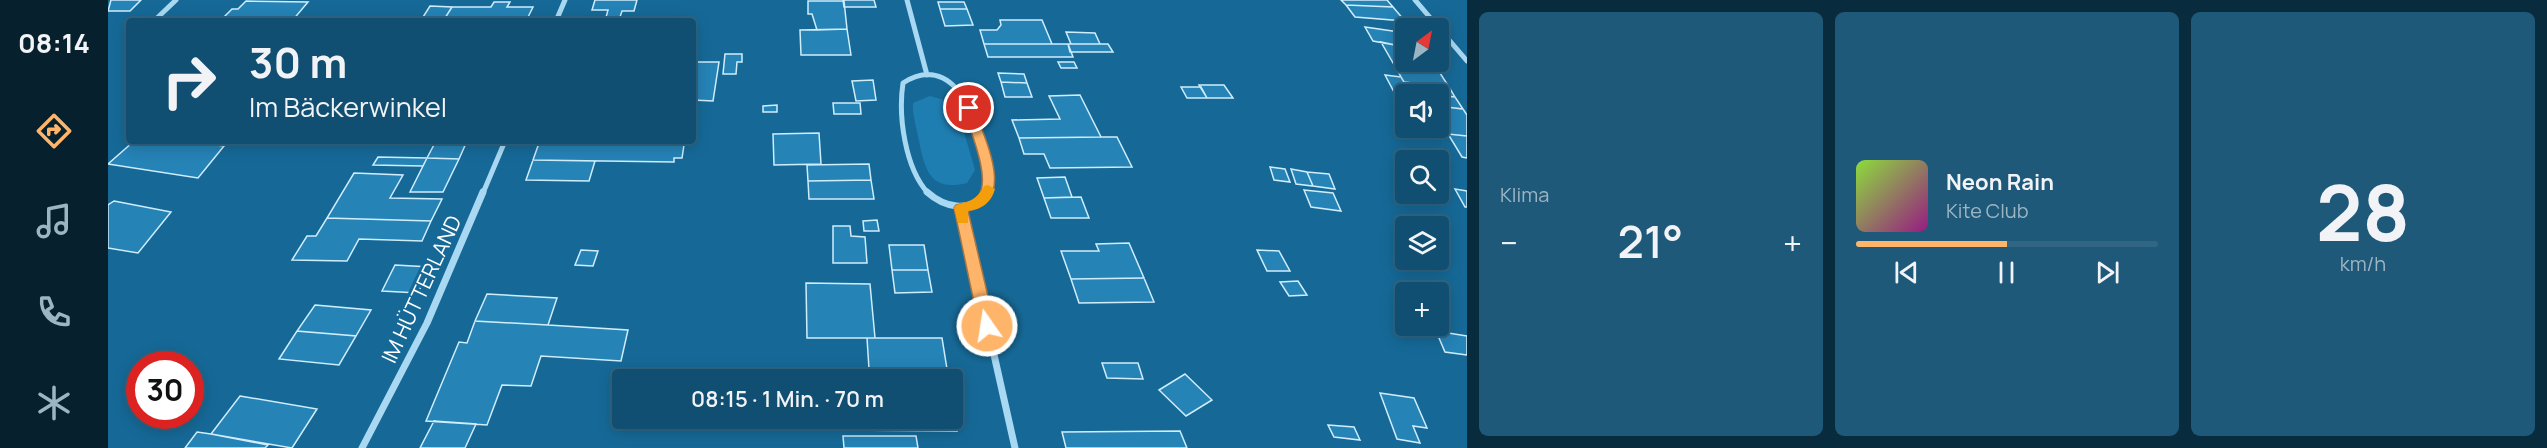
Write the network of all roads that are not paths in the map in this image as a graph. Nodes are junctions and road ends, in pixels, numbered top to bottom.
1 (176, 0) edge
2 (565, 0) edge
3 (907, 0) edge
4 (1415, 0) edge
5 (157, 18) edge
6 (557, 18) edge
7 (1467, 61) edge
8 (927, 75) junction
9 (504, 144) edge
10 (961, 208) junction
11 (362, 448) edge
12 (1015, 448) edge

1 - 5 street
2 - 6 street
3 - 8 street
4 - 7 street
8 - 10 street
8 - 10 street
9 - 11 street, IM HÜTTERLAND
10 - 12 street

